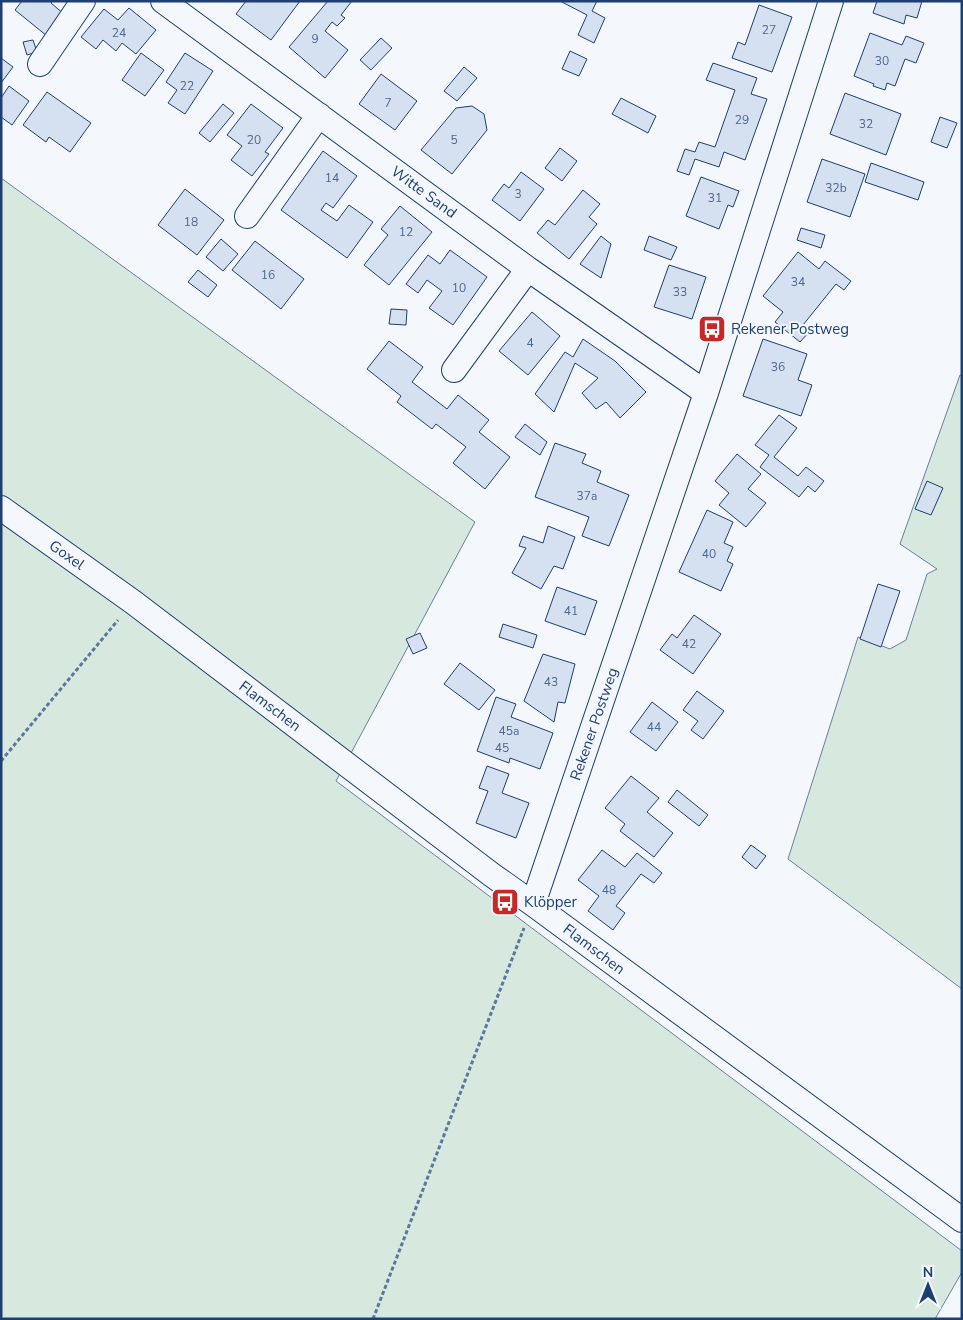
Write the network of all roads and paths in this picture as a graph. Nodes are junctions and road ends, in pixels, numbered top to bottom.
1 (83, 1) edge
2 (163, 1) edge
3 (831, 1) edge
4 (40, 64) dead end
5 (319, 115) junction
6 (247, 216) dead end
7 (528, 269) junction
8 (454, 370) dead end
9 (706, 392) junction
10 (1, 508) edge
11 (133, 602) junction
12 (1, 761) edge
13 (534, 904) junction
14 (962, 1220) edge
15 (373, 1319) edge

1 - 4 street
2 - 5 street, Witte Sand
3 - 9 street, Rekener Postweg
5 - 6 street
5 - 7 street, Witte Sand
7 - 8 street
7 - 9 street, Witte Sand
9 - 13 street, Rekener Postweg
10 - 11 street, Goxel
11 - 12 path
11 - 13 street, Flamschen
13 - 14 street, Flamschen
13 - 15 path

